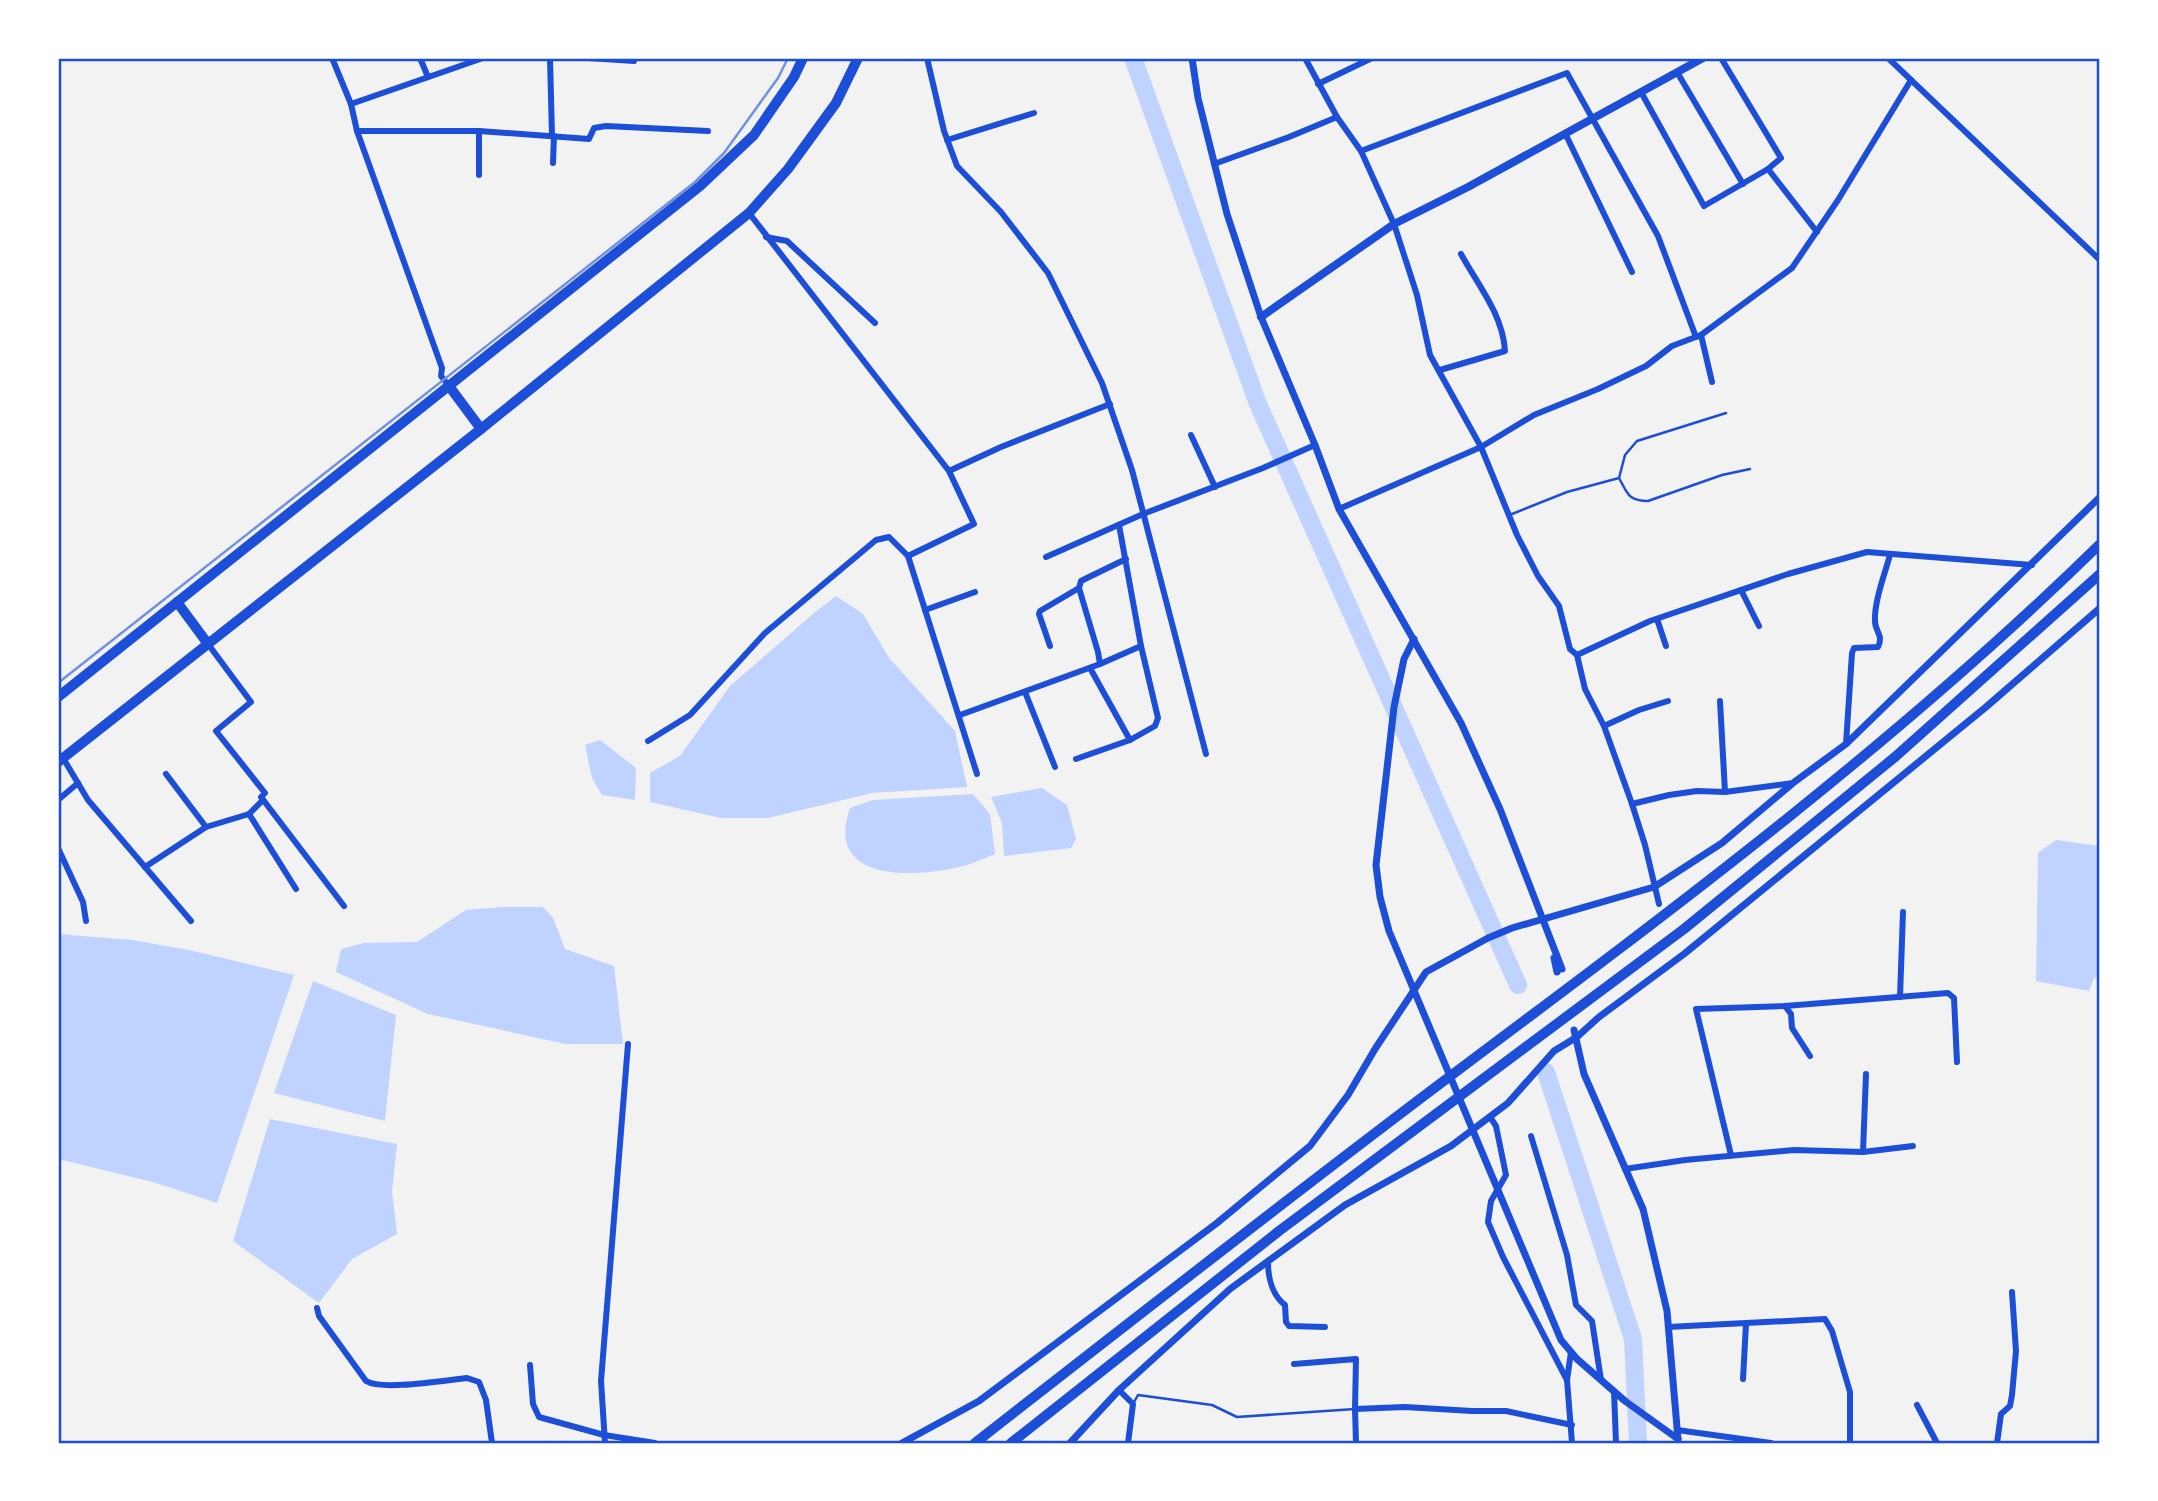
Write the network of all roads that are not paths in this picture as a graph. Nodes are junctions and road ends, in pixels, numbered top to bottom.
1 (332, 58) edge
2 (420, 58) edge
3 (483, 58) edge
4 (550, 58) edge
5 (588, 58) edge
6 (803, 58) edge
7 (858, 58) edge
8 (927, 58) edge
9 (1192, 58) edge
10 (1305, 58) edge
11 (1372, 58) edge
12 (1703, 58) edge
13 (1721, 58) edge
14 (1888, 58) edge
15 (467, 60) edge
16 (1691, 60) edge
17 (634, 61) dead end
18 (1677, 72) junction
19 (428, 77) junction
20 (1911, 80) junction
21 (1318, 84) junction
22 (1641, 92) junction
23 (351, 104) junction
24 (1034, 113) dead end
25 (1337, 117) junction
26 (1593, 117) junction
27 (357, 131) junction
28 (479, 131) junction
29 (708, 131) dead end
30 (1565, 133) junction
31 (553, 136) junction
32 (947, 140) junction
33 (1361, 151) junction
34 (553, 163) dead end
35 (1214, 164) junction
36 (1768, 169) junction
37 (479, 175) dead end
38 (1743, 184) junction
39 (749, 213) junction
40 (1394, 223) junction
41 (1817, 232) junction
42 (766, 237) junction
43 (1461, 254) dead end
44 (2100, 260) edge
45 (1632, 272) dead end
46 (1261, 317) junction
47 (875, 323) dead end
48 (1699, 336) junction
49 (1440, 370) junction
50 (1712, 382) dead end
51 (449, 386) junction
52 (1110, 404) junction
53 (1726, 413) dead end
54 (481, 429) junction
55 (1191, 435) dead end
56 (1315, 445) junction
57 (1481, 447) junction
58 (1750, 469) dead end
59 (949, 471) junction
60 (1619, 478) junction
61 (1215, 487) junction
62 (2100, 497) edge
63 (1339, 509) junction
64 (1143, 514) junction
65 (1508, 516) junction
66 (1119, 525) junction
67 (2100, 544) edge
68 (1890, 555) junction
69 (908, 556) junction
70 (1046, 557) dead end
71 (1126, 559) junction
72 (2032, 565) junction
73 (2100, 575) edge
74 (1079, 588) junction
75 (1741, 590) junction
76 (975, 592) dead end
77 (177, 602) junction
78 (2100, 608) edge
79 (925, 610) junction
80 (1657, 619) junction
81 (1759, 626) dead end
82 (1414, 639) junction
83 (208, 644) junction
84 (1050, 646) dead end
85 (1141, 646) junction
86 (1666, 646) dead end
87 (1577, 654) junction
88 (1100, 664) junction
89 (1090, 668) junction
90 (1026, 691) junction
91 (58, 697) edge
92 (1668, 701) dead end
93 (1720, 701) dead end
94 (960, 715) junction
95 (1604, 726) junction
96 (1130, 740) junction
97 (648, 741) dead end
98 (1846, 744) junction
99 (1206, 754) dead end
100 (60, 756) edge
101 (1076, 759) dead end
102 (1055, 767) dead end
103 (166, 774) dead end
104 (977, 774) dead end
105 (78, 783) junction
106 (1793, 783) junction
107 (1725, 792) junction
108 (58, 800) edge
109 (263, 800) junction
110 (1632, 804) junction
111 (249, 814) junction
112 (206, 827) junction
113 (58, 848) edge
114 (145, 867) junction
115 (1654, 887) junction
116 (296, 889) dead end
117 (1659, 904) dead end
118 (344, 906) dead end
119 (1903, 912) dead end
120 (1541, 918) junction
121 (86, 921) dead end
122 (191, 921) dead end
123 (1559, 970) dead end
124 (1900, 997) junction
125 (1785, 1006) junction
126 (1577, 1032) junction
127 (628, 1044) dead end
128 (1810, 1056) dead end
129 (1957, 1062) dead end
130 (1866, 1074) dead end
131 (1490, 1117) junction
132 (1531, 1136) dead end
133 (1913, 1146) dead end
134 (1863, 1152) junction
135 (1731, 1156) junction
136 (1625, 1168) junction
137 (1268, 1262) junction
138 (2012, 1292) dead end
139 (317, 1308) dead end
140 (1746, 1324) junction
141 (1325, 1327) dead end
142 (1668, 1327) junction
143 (1571, 1352) junction
144 (1294, 1364) dead end
145 (530, 1365) dead end
146 (1743, 1379) dead end
147 (1567, 1380) junction
148 (1601, 1380) junction
149 (1119, 1390) junction
150 (1614, 1391) junction
151 (1133, 1404) junction
152 (1917, 1405) dead end
153 (1355, 1409) junction
154 (1572, 1425) junction
155 (1677, 1430) junction
156 (604, 1435) junction
157 (1678, 1441) edge
158 (492, 1443) edge
159 (605, 1443) edge
160 (655, 1443) edge
161 (902, 1443) edge
162 (975, 1443) edge
163 (1011, 1443) edge
164 (1070, 1443) edge
165 (1128, 1443) edge
166 (1356, 1443) edge
167 (1572, 1443) edge
168 (1616, 1443) edge
169 (1771, 1443) edge
170 (1850, 1443) edge
171 (1937, 1443) edge
172 (1997, 1443) edge

1 - 23 street
2 - 19 street
3 - 15 street
4 - 31 street
5 - 17 street
6 - 51 highway
7 - 39 highway
8 - 32 street
9 - 35 street
10 - 21 street
11 - 21 street
12 - 16 main road
13 - 36 street
14 - 20 street
15 - 19 street
16 - 18 main road
18 - 22 main road
18 - 38 street
19 - 23 street
20 - 41 street
20 - 44 street
21 - 25 street
22 - 26 main road
22 - 38 street
23 - 27 street
24 - 32 street
25 - 33 street
25 - 35 street
26 - 30 main road
26 - 33 street
26 - 48 street
27 - 28 street
27 - 51 street
28 - 31 street
28 - 37 street
29 - 31 street
30 - 40 main road
30 - 45 street
31 - 34 street
32 - 52 street
33 - 40 street
35 - 46 street
36 - 38 street
36 - 41 street
39 - 42 street
39 - 54 highway
40 - 46 main road
40 - 49 street
41 - 48 street
42 - 47 street
42 - 59 street
43 - 49 street
46 - 56 street
48 - 50 street
48 - 57 street
49 - 57 street
51 - 54 highway
51 - 77 highway
52 - 59 street
52 - 64 street
53 - 60 lane
54 - 83 highway
55 - 61 street
56 - 61 street
56 - 63 street
57 - 63 street
57 - 65 street
58 - 60 lane
59 - 69 street
60 - 65 lane
61 - 64 street
62 - 72 street
63 - 82 street
64 - 66 street
64 - 99 street
65 - 87 street
66 - 70 street
66 - 71 street
67 - 162 highway
68 - 72 street
68 - 75 street
68 - 98 street
69 - 79 street
69 - 97 street
71 - 74 street
71 - 85 street
72 - 98 street
73 - 163 highway
74 - 84 street
74 - 88 street
75 - 80 street
75 - 81 street
76 - 79 street
77 - 83 highway
77 - 91 highway
78 - 126 street
79 - 94 street
80 - 86 street
80 - 87 street
82 - 120 street
82 - 143 street
83 - 100 highway
83 - 109 street
85 - 88 street
85 - 96 street
87 - 95 street
88 - 89 street
89 - 90 street
89 - 96 street
90 - 94 street
90 - 102 street
92 - 95 street
93 - 107 street
94 - 104 street
95 - 110 street
96 - 101 street
98 - 106 street
100 - 105 street
103 - 112 street
105 - 108 street
105 - 114 street
106 - 107 street
106 - 115 street
107 - 110 street
109 - 111 street
109 - 118 street
110 - 115 street
111 - 112 street
111 - 116 street
112 - 114 street
113 - 121 street
114 - 122 street
115 - 117 street
115 - 120 street
119 - 124 street
120 - 123 street
120 - 161 street
124 - 125 street
124 - 129 street
125 - 128 street
125 - 135 street
126 - 131 street
126 - 136 street
127 - 156 street
130 - 134 street
131 - 137 street
131 - 147 street
132 - 148 street
133 - 134 street
134 - 135 street
135 - 136 street
136 - 142 street
137 - 141 street
137 - 149 street
138 - 172 street
139 - 158 street
140 - 142 street
140 - 146 street
140 - 170 street
142 - 155 street
143 - 147 street
143 - 148 street
144 - 153 street
145 - 156 street
147 - 154 street
148 - 150 street
149 - 151 street
149 - 164 street
150 - 157 street
150 - 168 street
151 - 153 lane
151 - 165 street
152 - 171 street
153 - 154 street
153 - 166 street
154 - 167 street
155 - 157 street
155 - 169 street
156 - 159 street
156 - 160 street

